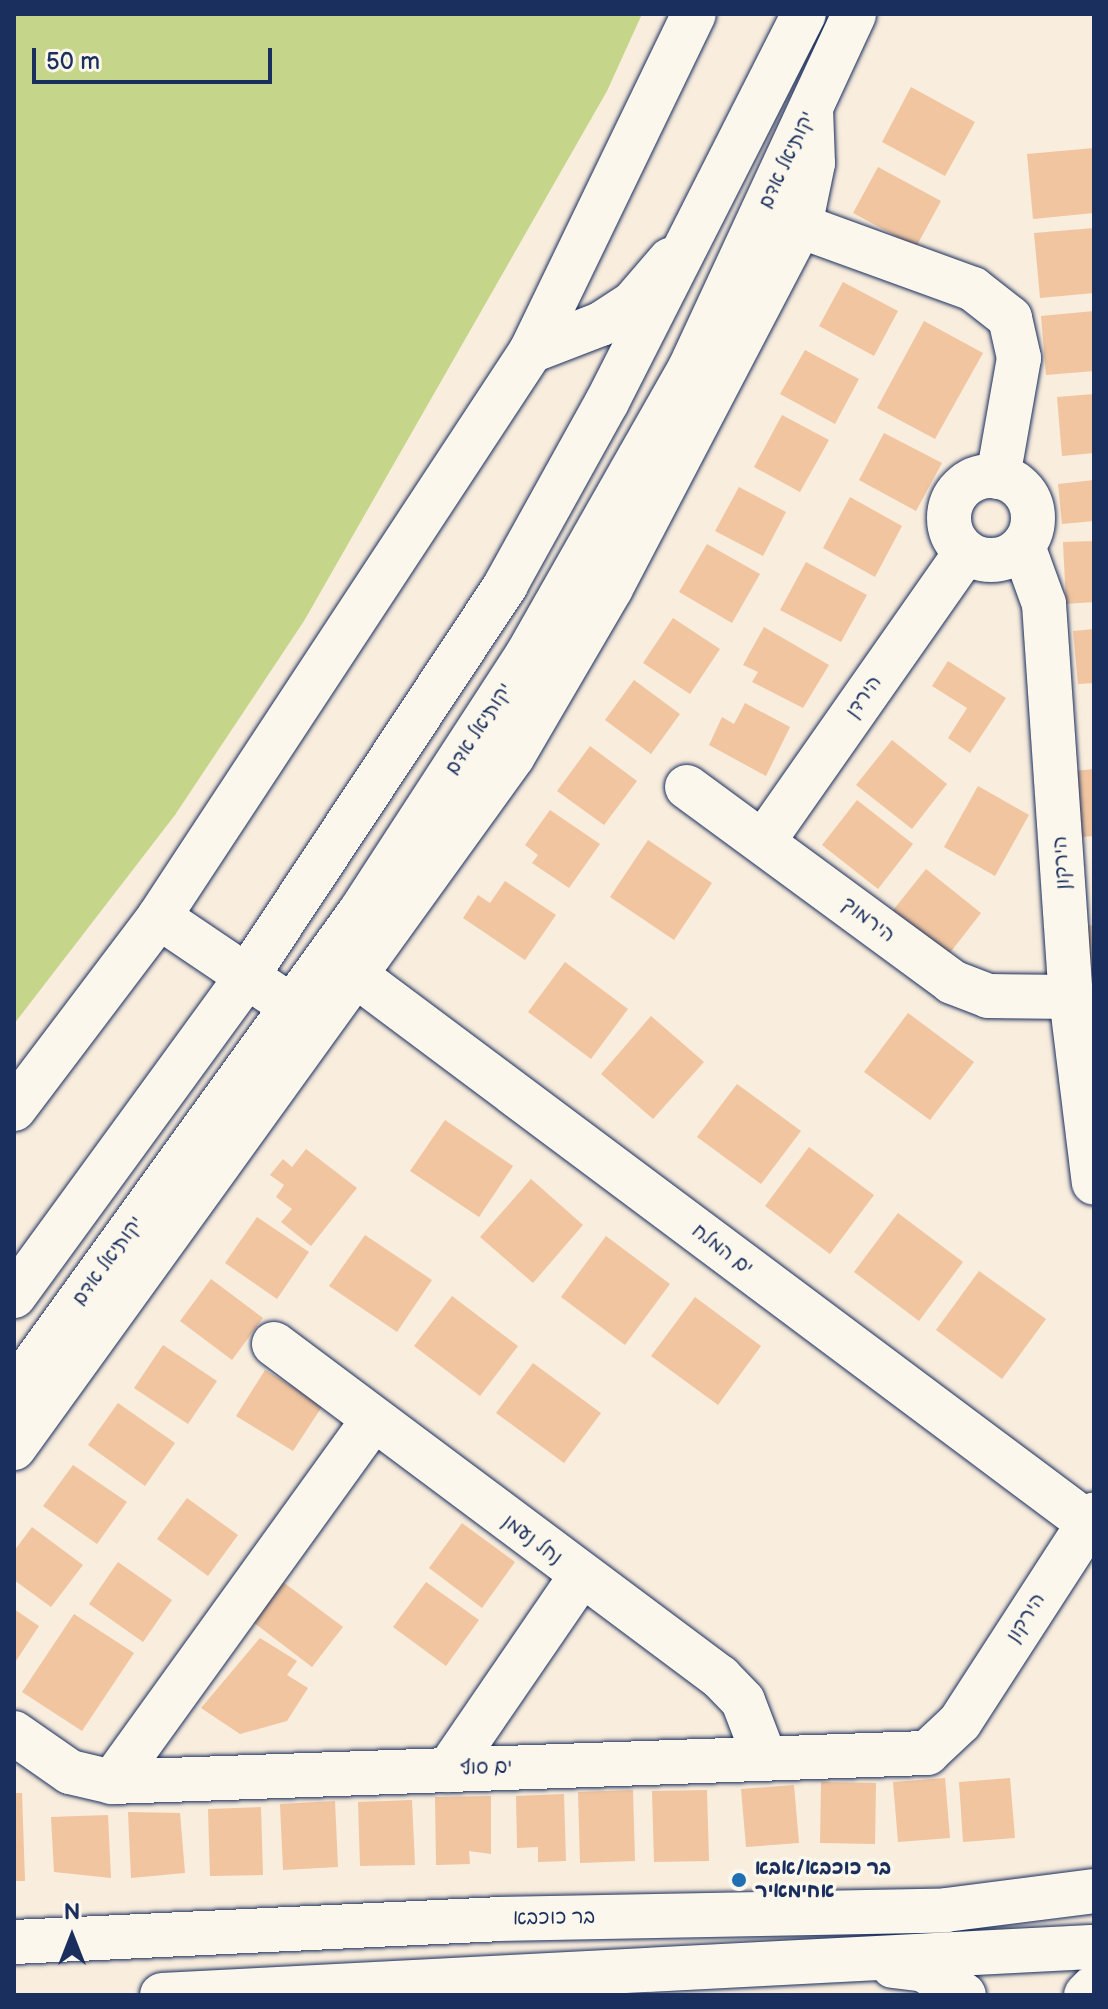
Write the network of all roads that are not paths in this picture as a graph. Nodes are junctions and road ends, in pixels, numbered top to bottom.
1 (694, 14) edge
2 (804, 14) edge
3 (854, 14) edge
4 (811, 109) junction
5 (800, 226) junction
6 (688, 240) junction
7 (531, 351) junction
8 (998, 477) junction
9 (1023, 546) junction
10 (965, 553) junction
11 (687, 787) dead end
12 (763, 842) junction
13 (159, 917) junction
14 (247, 976) junction
15 (358, 977) junction
16 (1071, 997) junction
17 (291, 1006) junction
18 (14, 1109) edge
19 (1094, 1183) edge
20 (14, 1296) edge
21 (274, 1344) dead end
22 (14, 1391) edge
23 (373, 1420) junction
24 (14, 1448) edge
25 (1090, 1519) edge
26 (581, 1576) junction
27 (960, 1722) joint
28 (14, 1733) edge
29 (764, 1756) junction
30 (448, 1770) junction
31 (112, 1782) junction
32 (1094, 1894) edge
33 (14, 1942) edge
34 (827, 1957) junction
35 (1093, 1963) edge
36 (500, 1985) edge
37 (162, 1995) edge
38 (964, 1995) edge
39 (1086, 1995) edge

1 - 7 street
2 - 6 street
3 - 4 street, יקותיאל אדם
4 - 5 street
4 - 17 street, יקותיאל אדם
5 - 8 street
5 - 15 street
6 - 7 street
6 - 14 street
7 - 13 street
8 - 9 street
8 - 10 street
9 - 10 street
9 - 16 street, הירקון
10 - 12 street, הירדן
11 - 12 street, הירמוך
12 - 16 street, הירמוך
13 - 14 street
13 - 18 street
14 - 17 street
14 - 20 street
15 - 24 street
15 - 25 street, ים המלח
16 - 19 street, הירקון
17 - 22 street, יקותיאל אדם
21 - 23 street, נחל נעמן
23 - 26 street, נחל נעמן
23 - 31 street
25 - 27 street, הירקון
26 - 29 street, נחל נעמן
26 - 30 street
27 - 29 street, ים סוף
28 - 31 street, ים סוף
29 - 30 street, ים סוף
30 - 31 street, ים סוף
32 - 33 street, בר כוכבא
32 - 35 street
34 - 35 street
34 - 36 street
34 - 38 street
35 - 39 street
36 - 37 street

